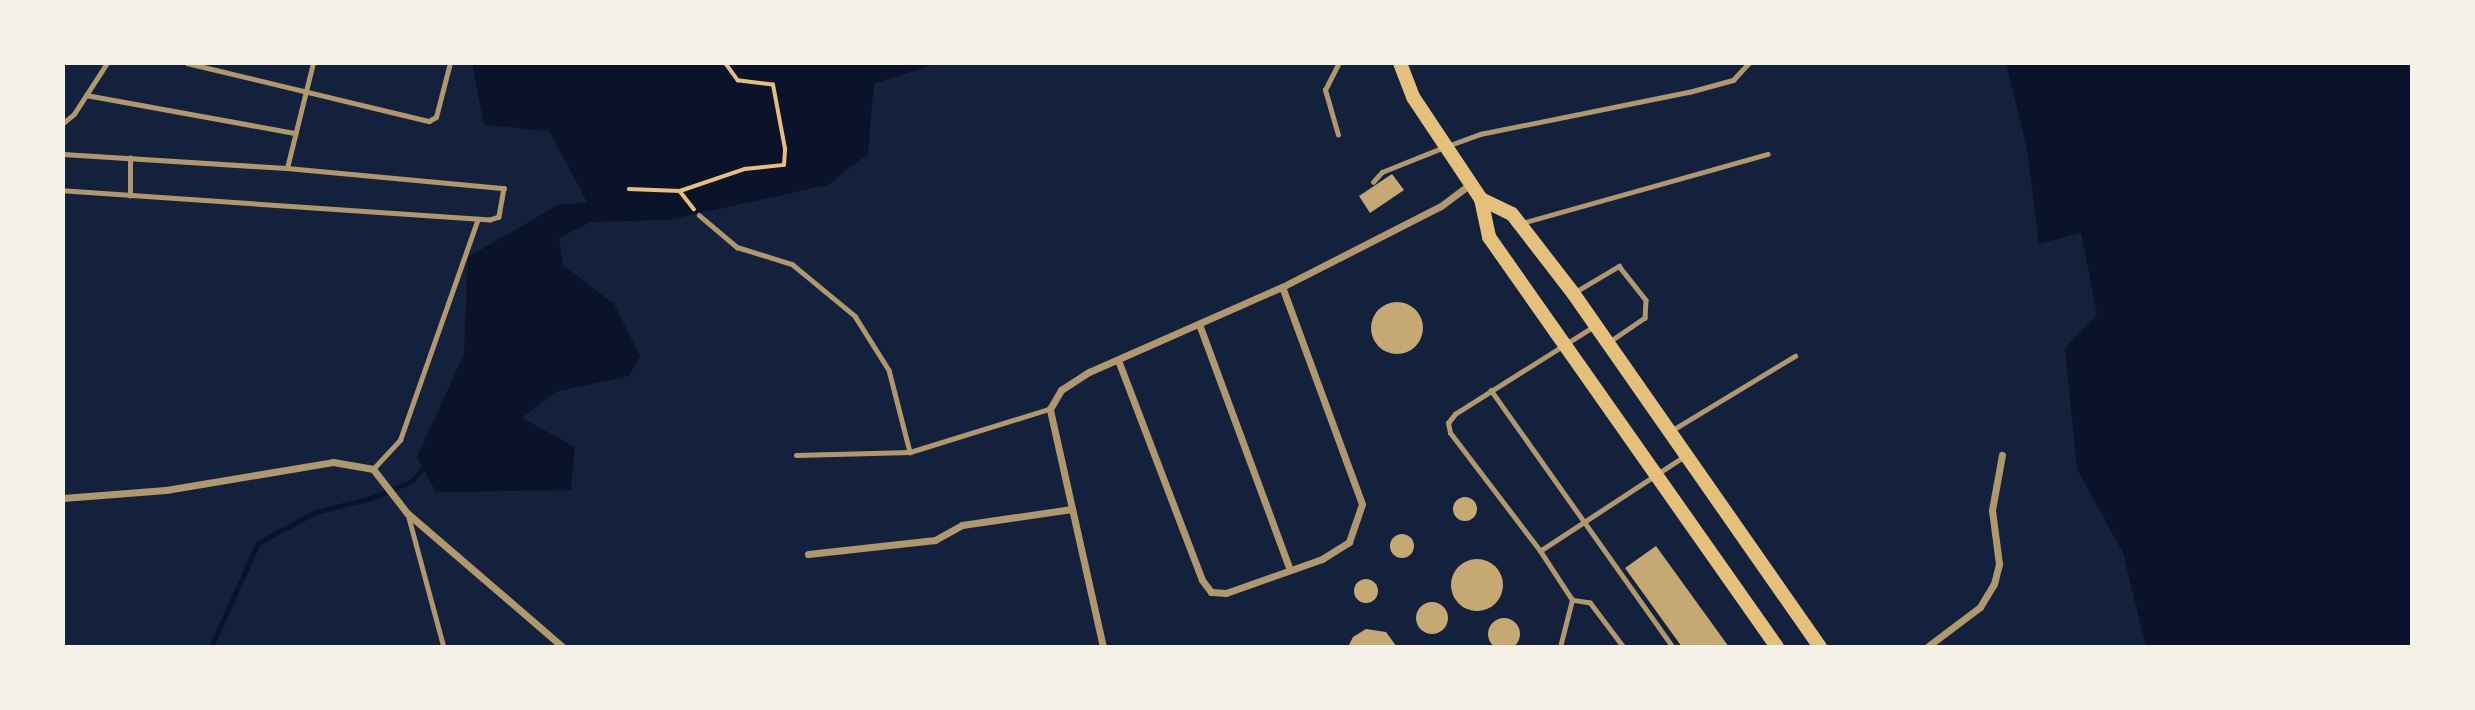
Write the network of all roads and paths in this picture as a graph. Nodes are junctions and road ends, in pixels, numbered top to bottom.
1 (107, 63) edge
2 (187, 63) edge
3 (313, 63) edge
4 (450, 63) edge
5 (725, 63) edge
6 (1339, 63) edge
7 (1400, 63) edge
8 (1749, 63) edge
9 (306, 94) junction
10 (86, 95) junction
11 (63, 123) edge
12 (296, 133) junction
13 (1338, 135) dead end
14 (1445, 147) junction
15 (63, 154) edge
16 (1768, 154) dead end
17 (130, 158) junction
18 (288, 167) junction
19 (1373, 182) dead end
20 (1469, 184) junction
21 (629, 189) dead end
22 (63, 191) edge
23 (680, 191) junction
24 (130, 196) junction
25 (1480, 199) junction
26 (689, 202) dead end
27 (699, 215) dead end
28 (478, 219) junction
29 (1520, 223) junction
30 (1282, 287) junction
31 (1573, 293) junction
32 (1199, 324) junction
33 (1595, 325) junction
34 (1607, 343) junction
35 (1564, 345) junction
36 (1795, 356) dead end
37 (1118, 360) junction
38 (1491, 390) junction
39 (1050, 409) junction
40 (1667, 433) junction
41 (909, 452) junction
42 (796, 455) dead end
43 (2002, 455) dead end
44 (1683, 457) junction
45 (375, 472) junction
46 (1655, 475) junction
47 (63, 498) edge
48 (1072, 509) junction
49 (405, 510) junction
50 (1583, 523) junction
51 (1540, 551) junction
52 (808, 554) dead end
53 (1290, 570) junction
54 (1572, 600) junction
55 (444, 647) edge
56 (562, 647) edge
57 (1103, 647) edge
58 (1560, 647) edge
59 (1623, 647) edge
60 (1673, 647) edge
61 (1777, 647) edge
62 (1820, 647) edge
63 (1927, 647) edge

1 - 10 lane
2 - 9 lane
3 - 9 lane
4 - 9 lane
5 - 23 path
6 - 13 lane
7 - 14 main road
8 - 14 lane
9 - 12 lane
10 - 11 lane
10 - 12 lane
12 - 18 lane
14 - 19 lane
14 - 20 main road
15 - 17 lane
16 - 29 lane
17 - 18 lane
17 - 24 lane
18 - 28 lane
20 - 25 main road
20 - 30 street
21 - 23 path
22 - 24 lane
23 - 26 path
24 - 28 lane
25 - 29 main road
25 - 35 main road
27 - 41 lane
28 - 45 lane
29 - 31 main road
30 - 32 street
30 - 53 street
31 - 33 main road
31 - 34 lane
32 - 37 street
32 - 53 street
33 - 34 main road
33 - 35 lane
34 - 40 main road
35 - 38 lane
35 - 46 main road
36 - 40 lane
37 - 39 street
37 - 53 street
38 - 50 lane
38 - 51 lane
39 - 41 lane
39 - 48 street
40 - 44 main road
41 - 42 lane
43 - 63 street
44 - 46 lane
44 - 62 main road
45 - 47 street
45 - 49 street
46 - 50 lane
46 - 61 main road
48 - 52 street
48 - 57 street
49 - 55 lane
49 - 56 street
50 - 51 lane
50 - 60 lane
51 - 54 lane
54 - 58 lane
54 - 59 lane

